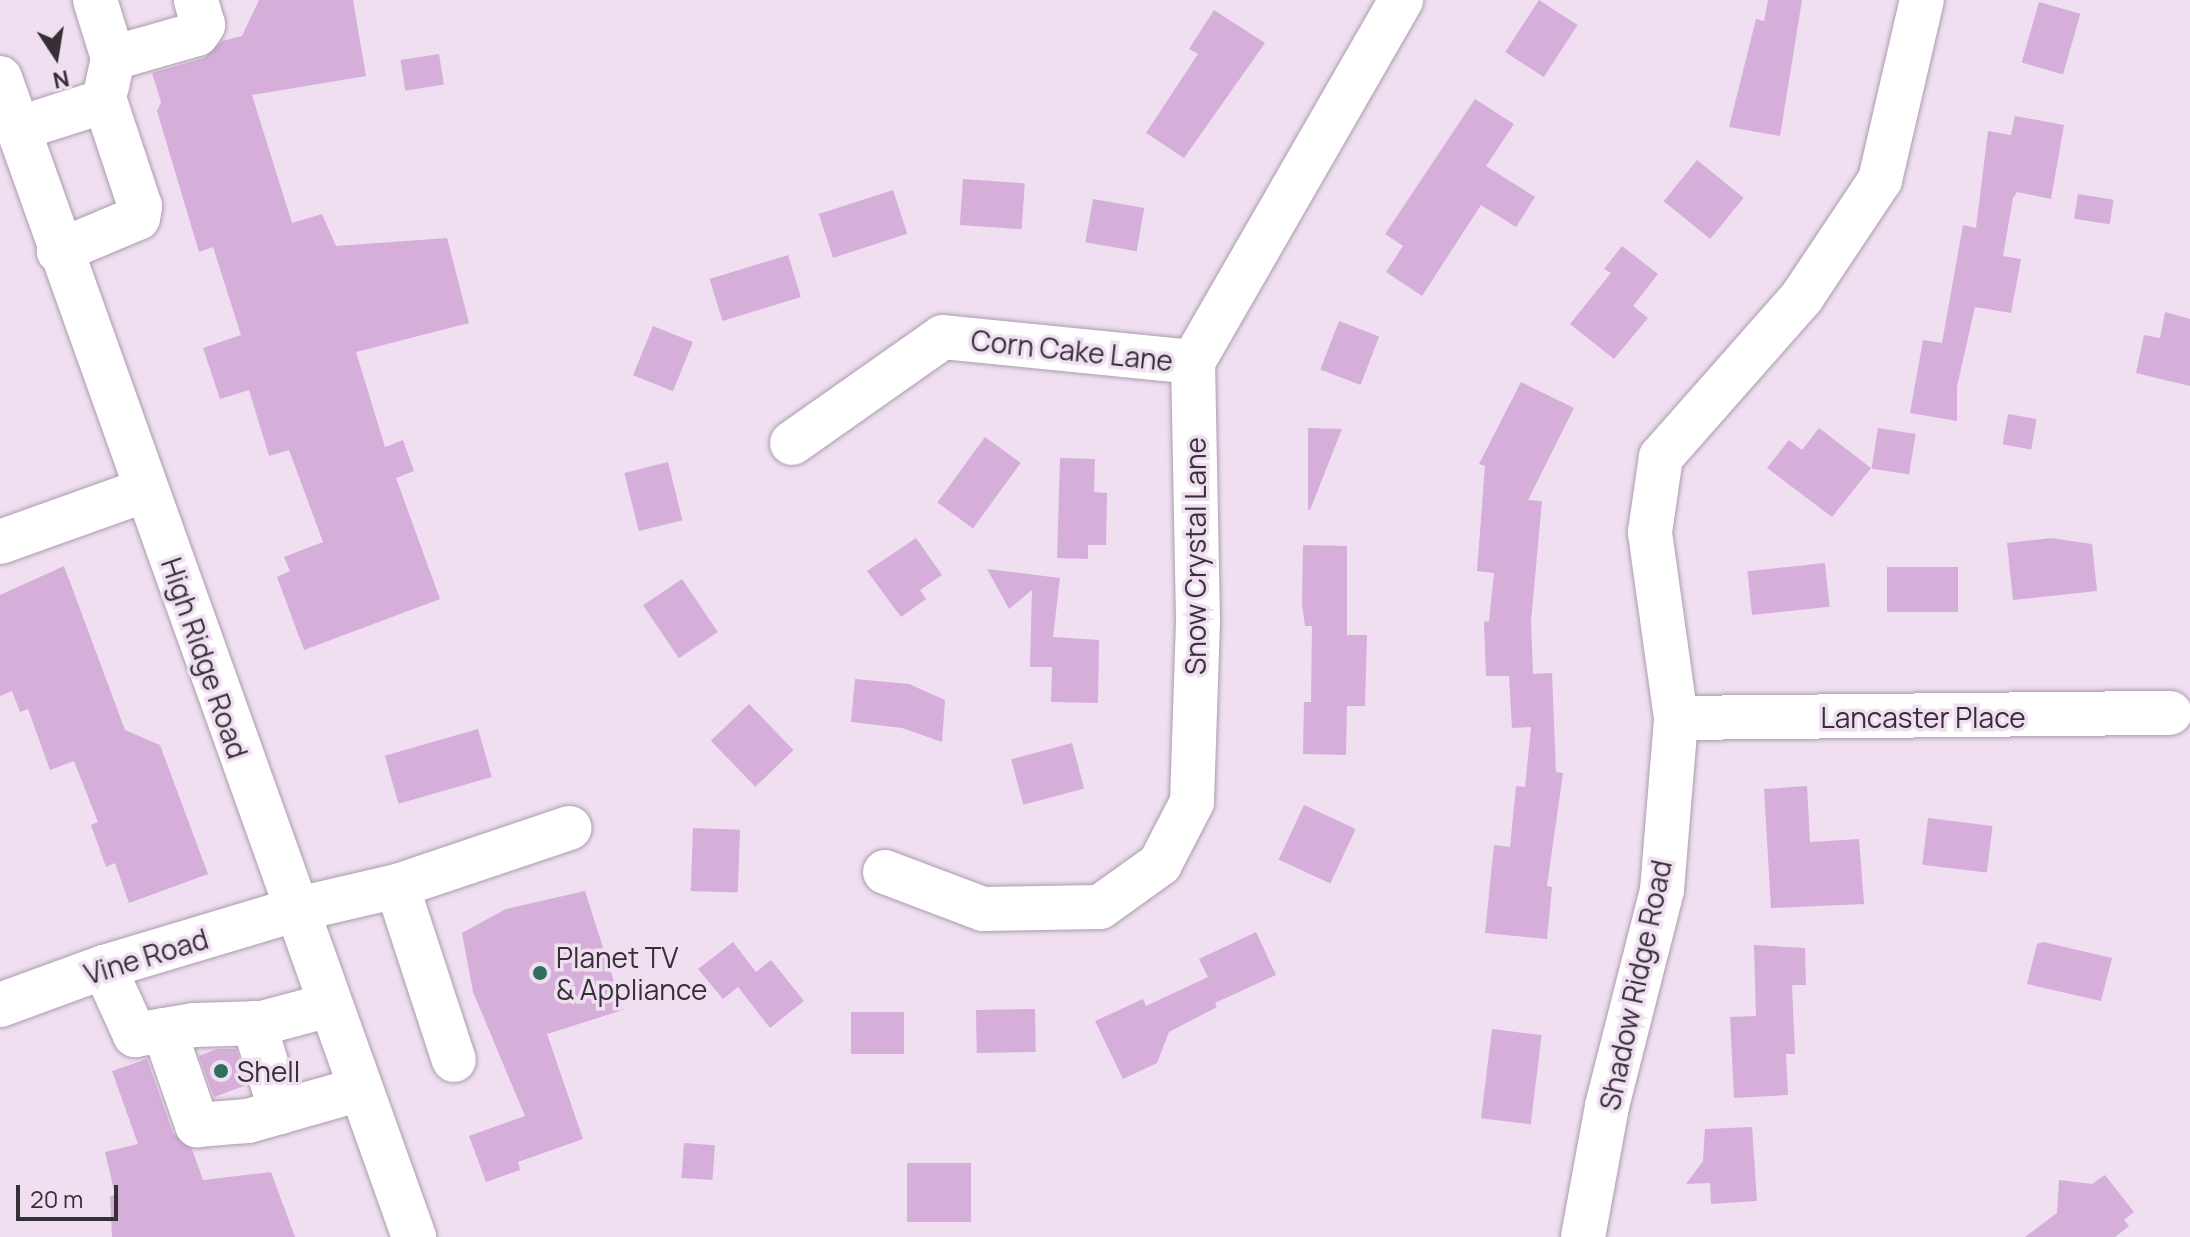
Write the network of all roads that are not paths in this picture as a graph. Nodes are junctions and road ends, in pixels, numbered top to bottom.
1 (95, 0) edge
2 (196, 0) edge
3 (1922, 0) edge
4 (1395, 2) edge
5 (113, 58) junction
6 (0, 78) edge
7 (105, 101) junction
8 (17, 129) junction
9 (59, 251) junction
10 (1193, 362) junction
11 (792, 443) dead end
12 (145, 490) junction
13 (0, 542) edge
14 (2170, 713) dead end
15 (1676, 718) junction
16 (569, 828) dead end
17 (885, 872) dead end
18 (397, 886) junction
19 (294, 910) junction
20 (104, 967) junction
21 (0, 1005) edge
22 (329, 1005) junction
23 (254, 1023) junction
24 (164, 1030) junction
25 (454, 1060) dead end
26 (360, 1089) junction
27 (281, 1112) junction
28 (414, 1237) edge
29 (1583, 1237) edge

1 - 5 street
2 - 5 street
3 - 15 street, Shadow Ridge Road
4 - 10 street
5 - 7 street
6 - 8 street, High Ridge Road
7 - 8 street
7 - 9 street
8 - 9 street, High Ridge Road
9 - 12 street, High Ridge Road
10 - 11 street, Corn Cake Lane
10 - 17 street, Snow Crystal Lane
12 - 13 street
12 - 19 street, High Ridge Road
14 - 15 street, Lancaster Place
15 - 29 street, Shadow Ridge Road
16 - 18 street, Vine Road
18 - 19 street, Vine Road
18 - 25 street
19 - 20 street, Vine Road
19 - 22 street, High Ridge Road
20 - 21 street, Vine Road
20 - 24 street
22 - 23 street
22 - 26 street, High Ridge Road
23 - 24 street
23 - 27 street
24 - 27 street
26 - 27 street
26 - 28 street, High Ridge Road

